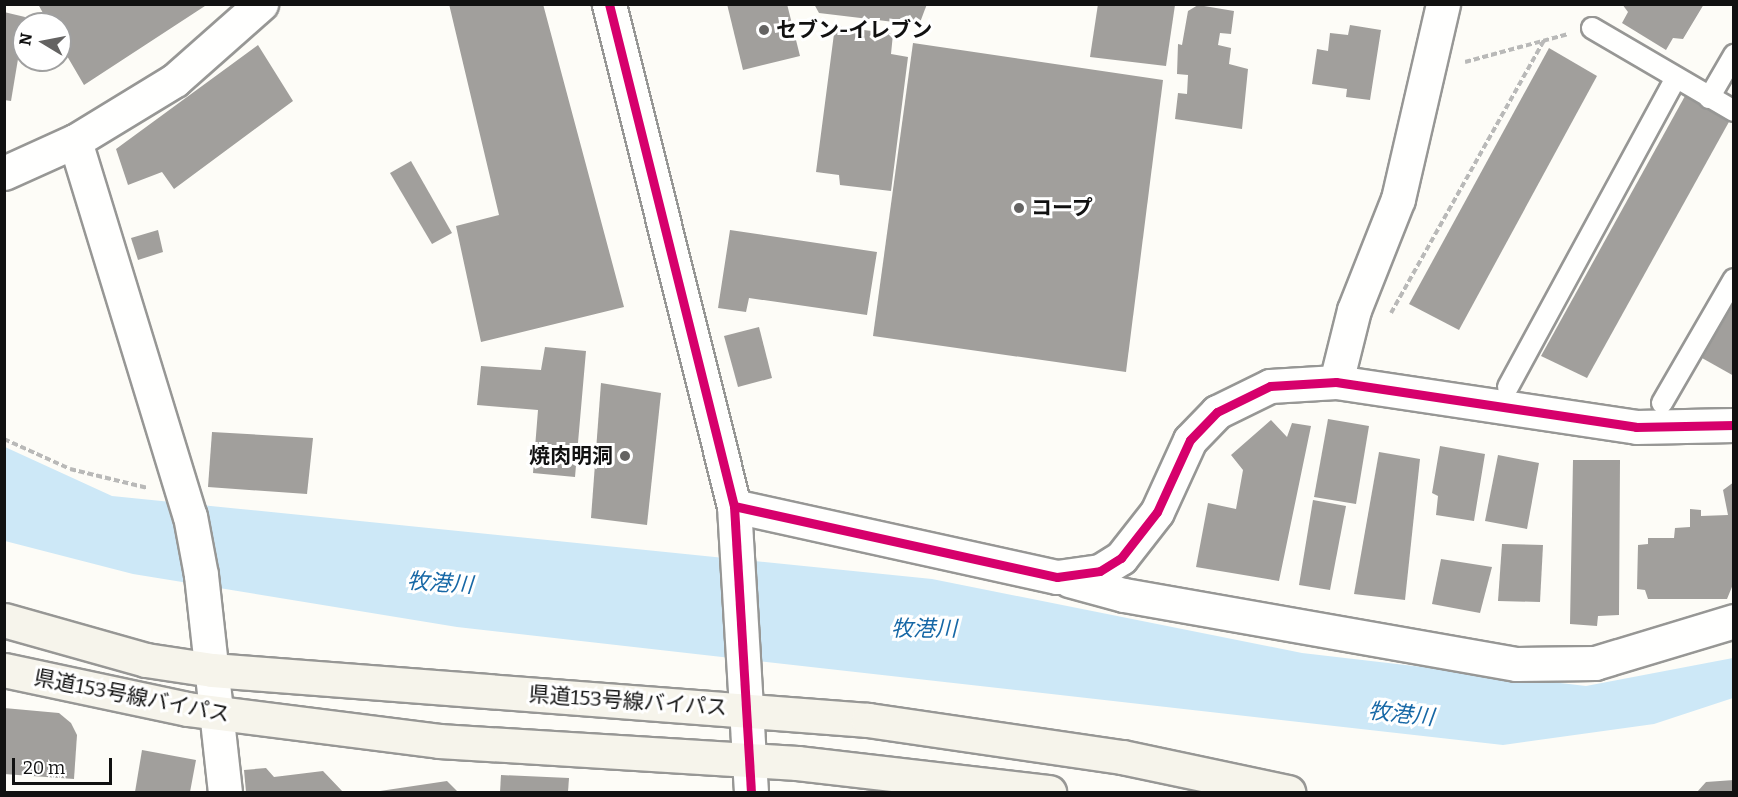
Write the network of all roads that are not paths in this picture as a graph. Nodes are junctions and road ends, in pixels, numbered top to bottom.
1 (261, 4) edge
2 (609, 4) edge
3 (1443, 4) edge
4 (1592, 28) road end
5 (1734, 55) edge
6 (1676, 78) junction
7 (1709, 98) junction
8 (1734, 111) edge
9 (75, 141) junction
10 (4, 173) edge
11 (1734, 279) edge
12 (1336, 382) junction
13 (1508, 387) dead end
14 (1662, 403) dead end
15 (1734, 425) edge
16 (734, 506) junction
17 (1057, 577) junction
18 (4, 620) edge
19 (1734, 621) edge
20 (4, 670) edge
21 (212, 670) junction
22 (746, 709) junction
23 (216, 714) junction
24 (748, 760) junction
25 (225, 792) edge
26 (751, 792) edge
27 (1049, 792) edge
28 (1288, 792) edge

1 - 9 street
2 - 16 street
3 - 12 street
4 - 6 lane
5 - 7 lane
6 - 7 lane
6 - 13 lane
7 - 8 lane
9 - 10 street
9 - 21 street
11 - 14 lane
12 - 15 street
12 - 17 street
16 - 17 street
16 - 22 street
17 - 19 street
18 - 21 main road, 県道153号線バイパス
20 - 23 main road, 県道153号線バイパス
21 - 22 main road, 県道153号線バイパス
21 - 23 street
22 - 24 street
22 - 28 main road, 県道153号線バイパス
23 - 24 main road, 県道153号線バイパス
23 - 25 street
24 - 26 street
24 - 27 main road, 県道153号線バイパス

